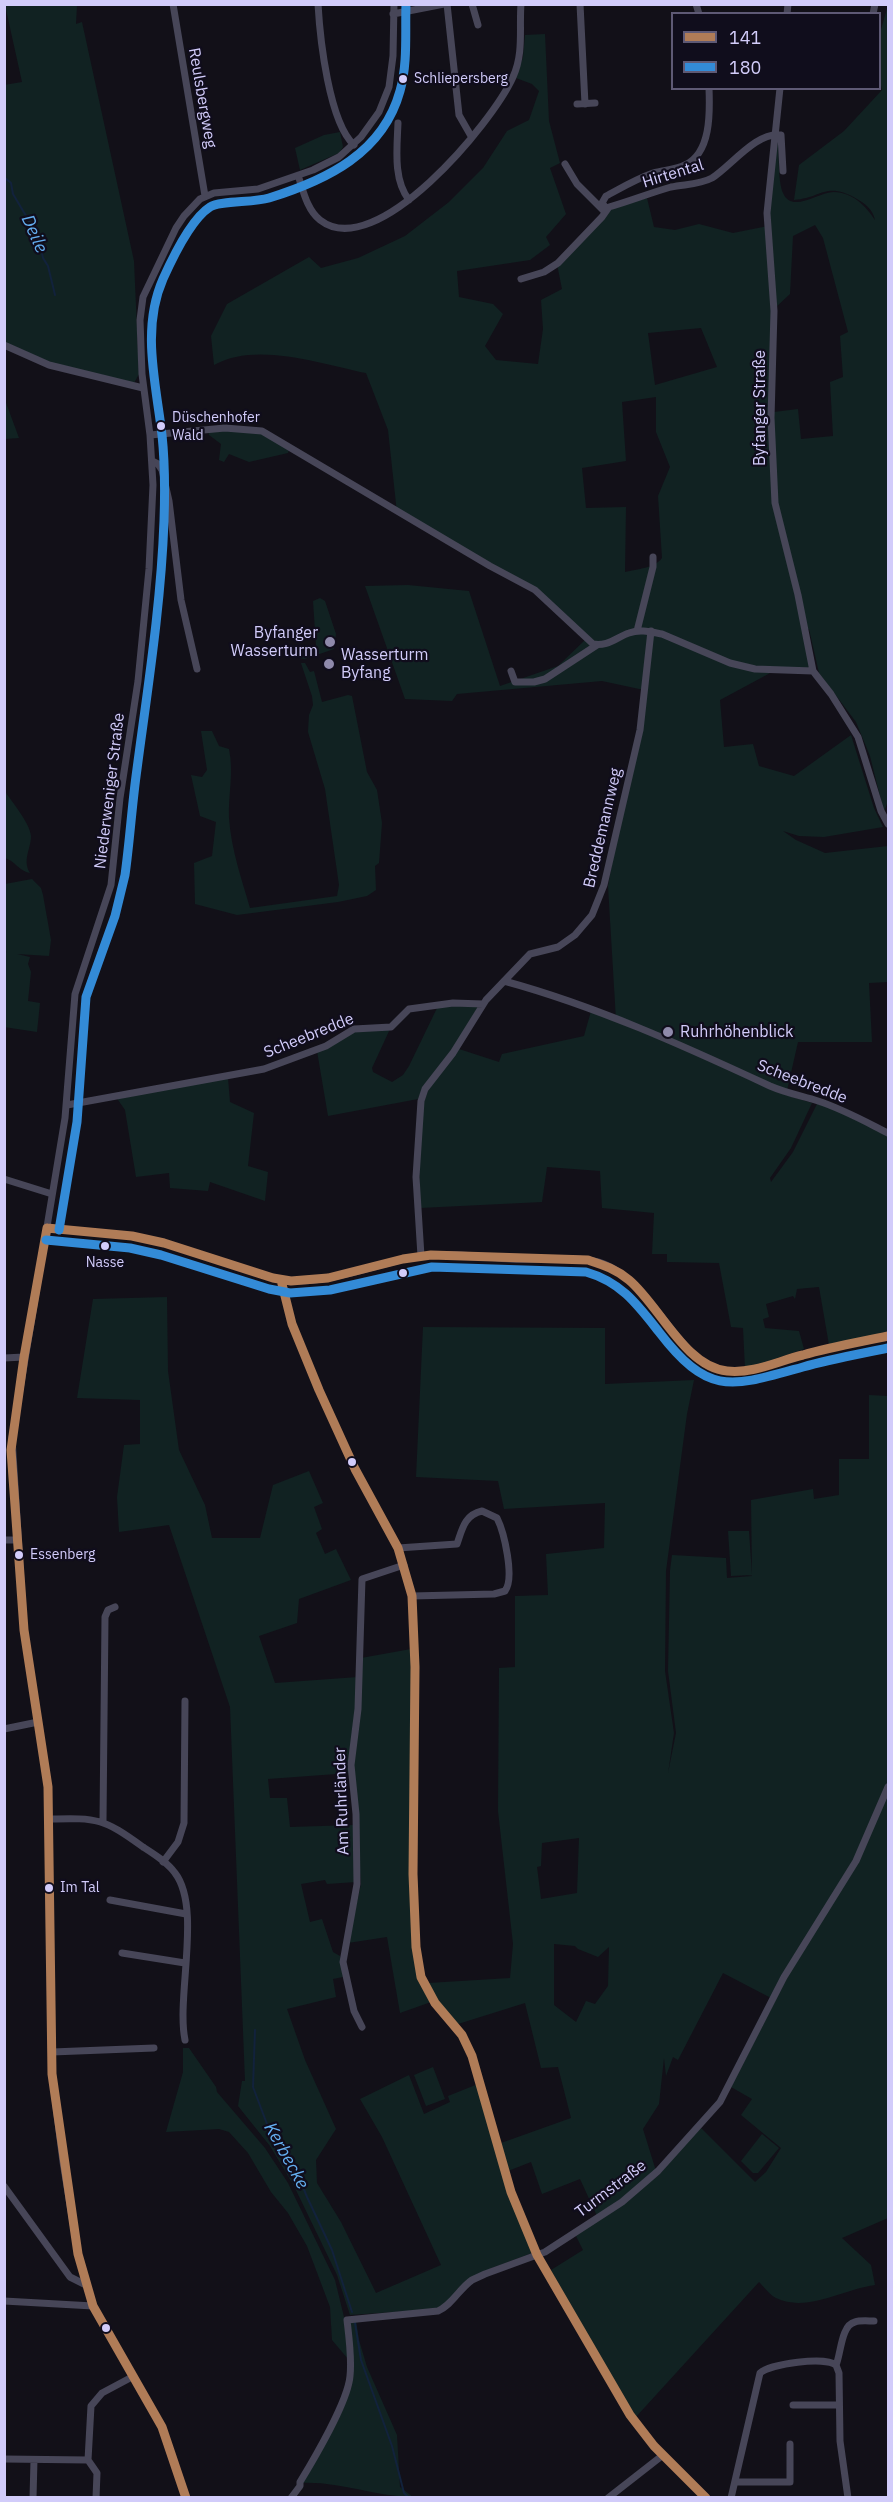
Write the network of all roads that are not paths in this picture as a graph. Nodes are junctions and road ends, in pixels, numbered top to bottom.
1 (172, 4) edge
2 (318, 4) edge
3 (394, 4) edge
4 (445, 4) edge
5 (472, 4) edge
6 (520, 4) edge
7 (580, 4) edge
8 (393, 14) junction
9 (478, 25) dead end
10 (709, 90) edge
11 (780, 90) edge
12 (595, 103) dead end
13 (577, 104) dead end
14 (585, 104) junction
15 (398, 123) dead end
16 (775, 134) junction
17 (388, 135) dead end
18 (397, 135) junction
19 (471, 136) junction
20 (354, 145) junction
21 (565, 164) dead end
22 (783, 171) dead end
23 (298, 175) junction
24 (205, 196) junction
25 (409, 200) junction
26 (606, 211) junction
27 (521, 279) dead end
28 (4, 345) edge
29 (143, 388) junction
30 (150, 435) junction
31 (152, 461) junction
32 (653, 557) dead end
33 (637, 631) junction
34 (651, 631) junction
35 (597, 645) junction
36 (197, 669) dead end
37 (511, 671) dead end
38 (815, 674) junction
39 (888, 824) edge
40 (504, 981) junction
41 (483, 1004) junction
42 (67, 1105) junction
43 (888, 1134) edge
44 (4, 1179) edge
45 (52, 1194) junction
46 (46, 1228) junction
47 (421, 1256) junction
48 (281, 1280) junction
49 (888, 1336) edge
50 (24, 1357) junction
51 (4, 1358) edge
52 (4, 1540) edge
53 (18, 1540) junction
54 (398, 1548) junction
55 (404, 1565) junction
56 (412, 1596) junction
57 (115, 1608) dead end
58 (184, 1701) dead end
59 (38, 1722) junction
60 (4, 1729) edge
61 (888, 1787) edge
62 (50, 1819) junction
63 (103, 1821) junction
64 (164, 1862) junction
65 (110, 1900) dead end
66 (186, 1914) junction
67 (122, 1953) dead end
68 (185, 1963) junction
69 (362, 2027) dead end
70 (185, 2040) dead end
71 (154, 2048) dead end
72 (52, 2052) junction
73 (4, 2186) edge
74 (537, 2255) junction
75 (86, 2285) junction
76 (4, 2301) edge
77 (93, 2306) junction
78 (874, 2321) dead end
79 (836, 2365) junction
80 (132, 2377) junction
81 (793, 2405) dead end
82 (839, 2405) junction
83 (790, 2444) dead end
84 (663, 2455) junction
85 (4, 2459) edge
86 (34, 2460) junction
87 (88, 2460) junction
88 (736, 2482) junction
89 (33, 2498) edge
90 (96, 2498) edge
91 (186, 2498) edge
92 (291, 2498) edge
93 (608, 2498) edge
94 (707, 2498) edge
95 (731, 2498) edge
96 (848, 2498) edge

1 - 24 street, Reulsbergweg
2 - 20 street
3 - 8 street
4 - 8 street
4 - 19 street
5 - 9 street
6 - 19 street
7 - 14 street
8 - 20 street
10 - 26 street
11 - 16 street, Byfanger Straße
12 - 14 street
13 - 14 street
15 - 18 street
16 - 22 street, Byfanger Straße
16 - 26 street, Hirtental
16 - 38 street, Byfanger Straße
17 - 18 street
18 - 25 street
19 - 25 street
20 - 23 street
21 - 26 street
23 - 24 street
23 - 25 street
24 - 29 street, Niederweniger Straße
26 - 27 street, Hirtental
28 - 29 street
29 - 30 street, Niederweniger Straße
30 - 31 street, Niederweniger Straße
30 - 35 street
31 - 36 street, Niederweniger Straße
31 - 42 street, Niederweniger Straße
32 - 33 street
33 - 34 street
33 - 35 street
34 - 38 street
34 - 40 street, Breddemannweg
35 - 37 street
38 - 39 street
40 - 41 street, Breddemannweg
40 - 43 street, Scheebredde
41 - 42 street, Scheebredde
41 - 47 street, Breddemannweg
42 - 45 street, Niederweniger Straße
44 - 45 street
45 - 46 street, Niederweniger Straße
46 - 48 street
46 - 50 street, Niederweniger Straße
47 - 48 street
47 - 49 street
48 - 54 street
50 - 51 street
50 - 53 street, Niederweniger Straße
52 - 53 street
53 - 59 street, Niederweniger Straße
54 - 55 street
54 - 56 street
55 - 56 street
55 - 69 street, Am Ruhrländer
56 - 74 street
57 - 63 street
58 - 64 street
59 - 60 street
59 - 62 street, Niederweniger Straße
61 - 74 street, Turmstraße
62 - 63 street
62 - 72 street, Niederweniger Straße
63 - 64 street
64 - 66 street
65 - 66 street
66 - 68 street
67 - 68 street
68 - 70 street
71 - 72 street
72 - 75 street, Niederweniger Straße
73 - 75 street
74 - 84 street
74 - 92 street, Turmstraße
75 - 77 street, Niederweniger Straße
76 - 77 street
77 - 80 street, Niederweniger Straße
78 - 79 street
79 - 82 street
79 - 88 street
80 - 87 street
80 - 91 street, Niederweniger Straße
81 - 82 street
82 - 96 street
83 - 88 street
84 - 93 street
84 - 94 street
85 - 86 street
86 - 87 street
86 - 89 street
87 - 90 street
88 - 95 street

